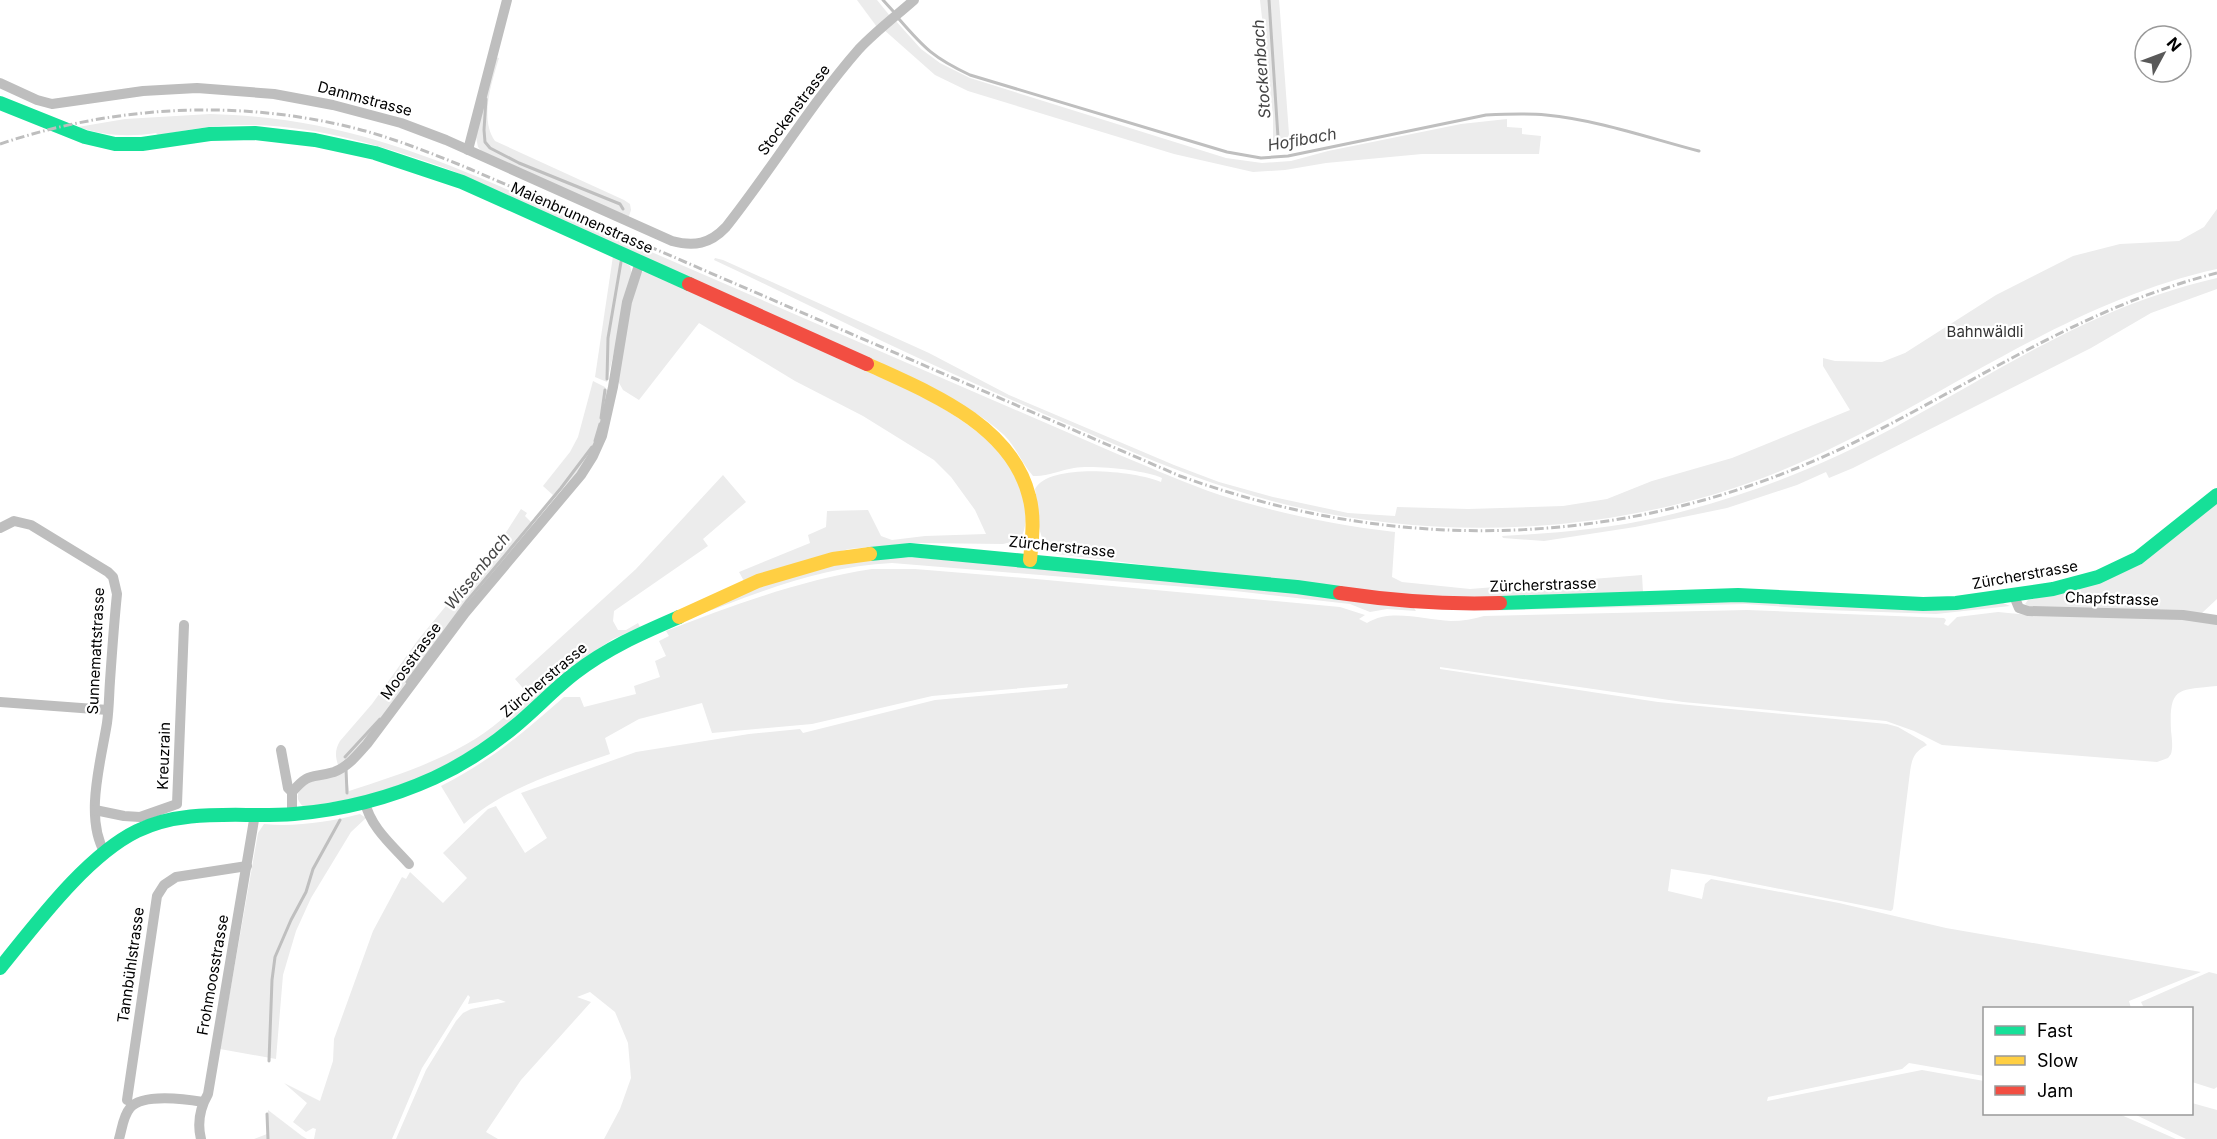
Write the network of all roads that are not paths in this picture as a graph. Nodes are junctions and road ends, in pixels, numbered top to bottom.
1 (507, 0) edge
2 (914, 0) edge
3 (0, 83) edge
4 (0, 103) edge
5 (468, 150) junction
6 (705, 243) joint
7 (640, 262) junction
8 (2217, 495) edge
9 (0, 528) edge
10 (1030, 560) junction
11 (2014, 596) junction
12 (2217, 620) edge
13 (184, 626) dead end
14 (0, 702) edge
15 (108, 710) junction
16 (281, 750) dead end
17 (292, 792) junction
18 (365, 802) junction
19 (95, 810) junction
20 (255, 814) junction
21 (292, 814) junction
22 (105, 853) junction
23 (409, 864) dead end
24 (247, 866) junction
25 (0, 968) edge
26 (127, 1101) dead end
27 (204, 1102) junction
28 (119, 1139) edge
29 (201, 1139) edge

1 - 5 street
2 - 6 street, Stockenstrasse
3 - 5 street, Dammstrasse
4 - 7 main road, Maienbrunnenstrasse
5 - 6 street, Dammstrasse
7 - 10 main road, Maienbrunnenstrasse
7 - 17 street, Moosstrasse
8 - 11 main road, Zürcherstrasse
9 - 15 street, Sunnemattstrasse
10 - 11 main road, Zürcherstrasse
10 - 18 main road, Zürcherstrasse
11 - 12 street, Chapfstrasse
13 - 19 street, Kreuzrain
14 - 15 street
15 - 19 street, Sunnemattstrasse
16 - 17 street
17 - 21 street
18 - 21 main road, Zürcherstrasse
18 - 23 street
19 - 22 street, Sunnemattstrasse
20 - 21 main road, Zürcherstrasse
20 - 22 main road, Zürcherstrasse
20 - 24 street, Frohmoosstrasse
22 - 25 main road, Zürcherstrasse
24 - 26 street, Tannbühlstrasse
24 - 27 street, Frohmoosstrasse
27 - 28 street
27 - 29 street, Frohmoosstrasse

